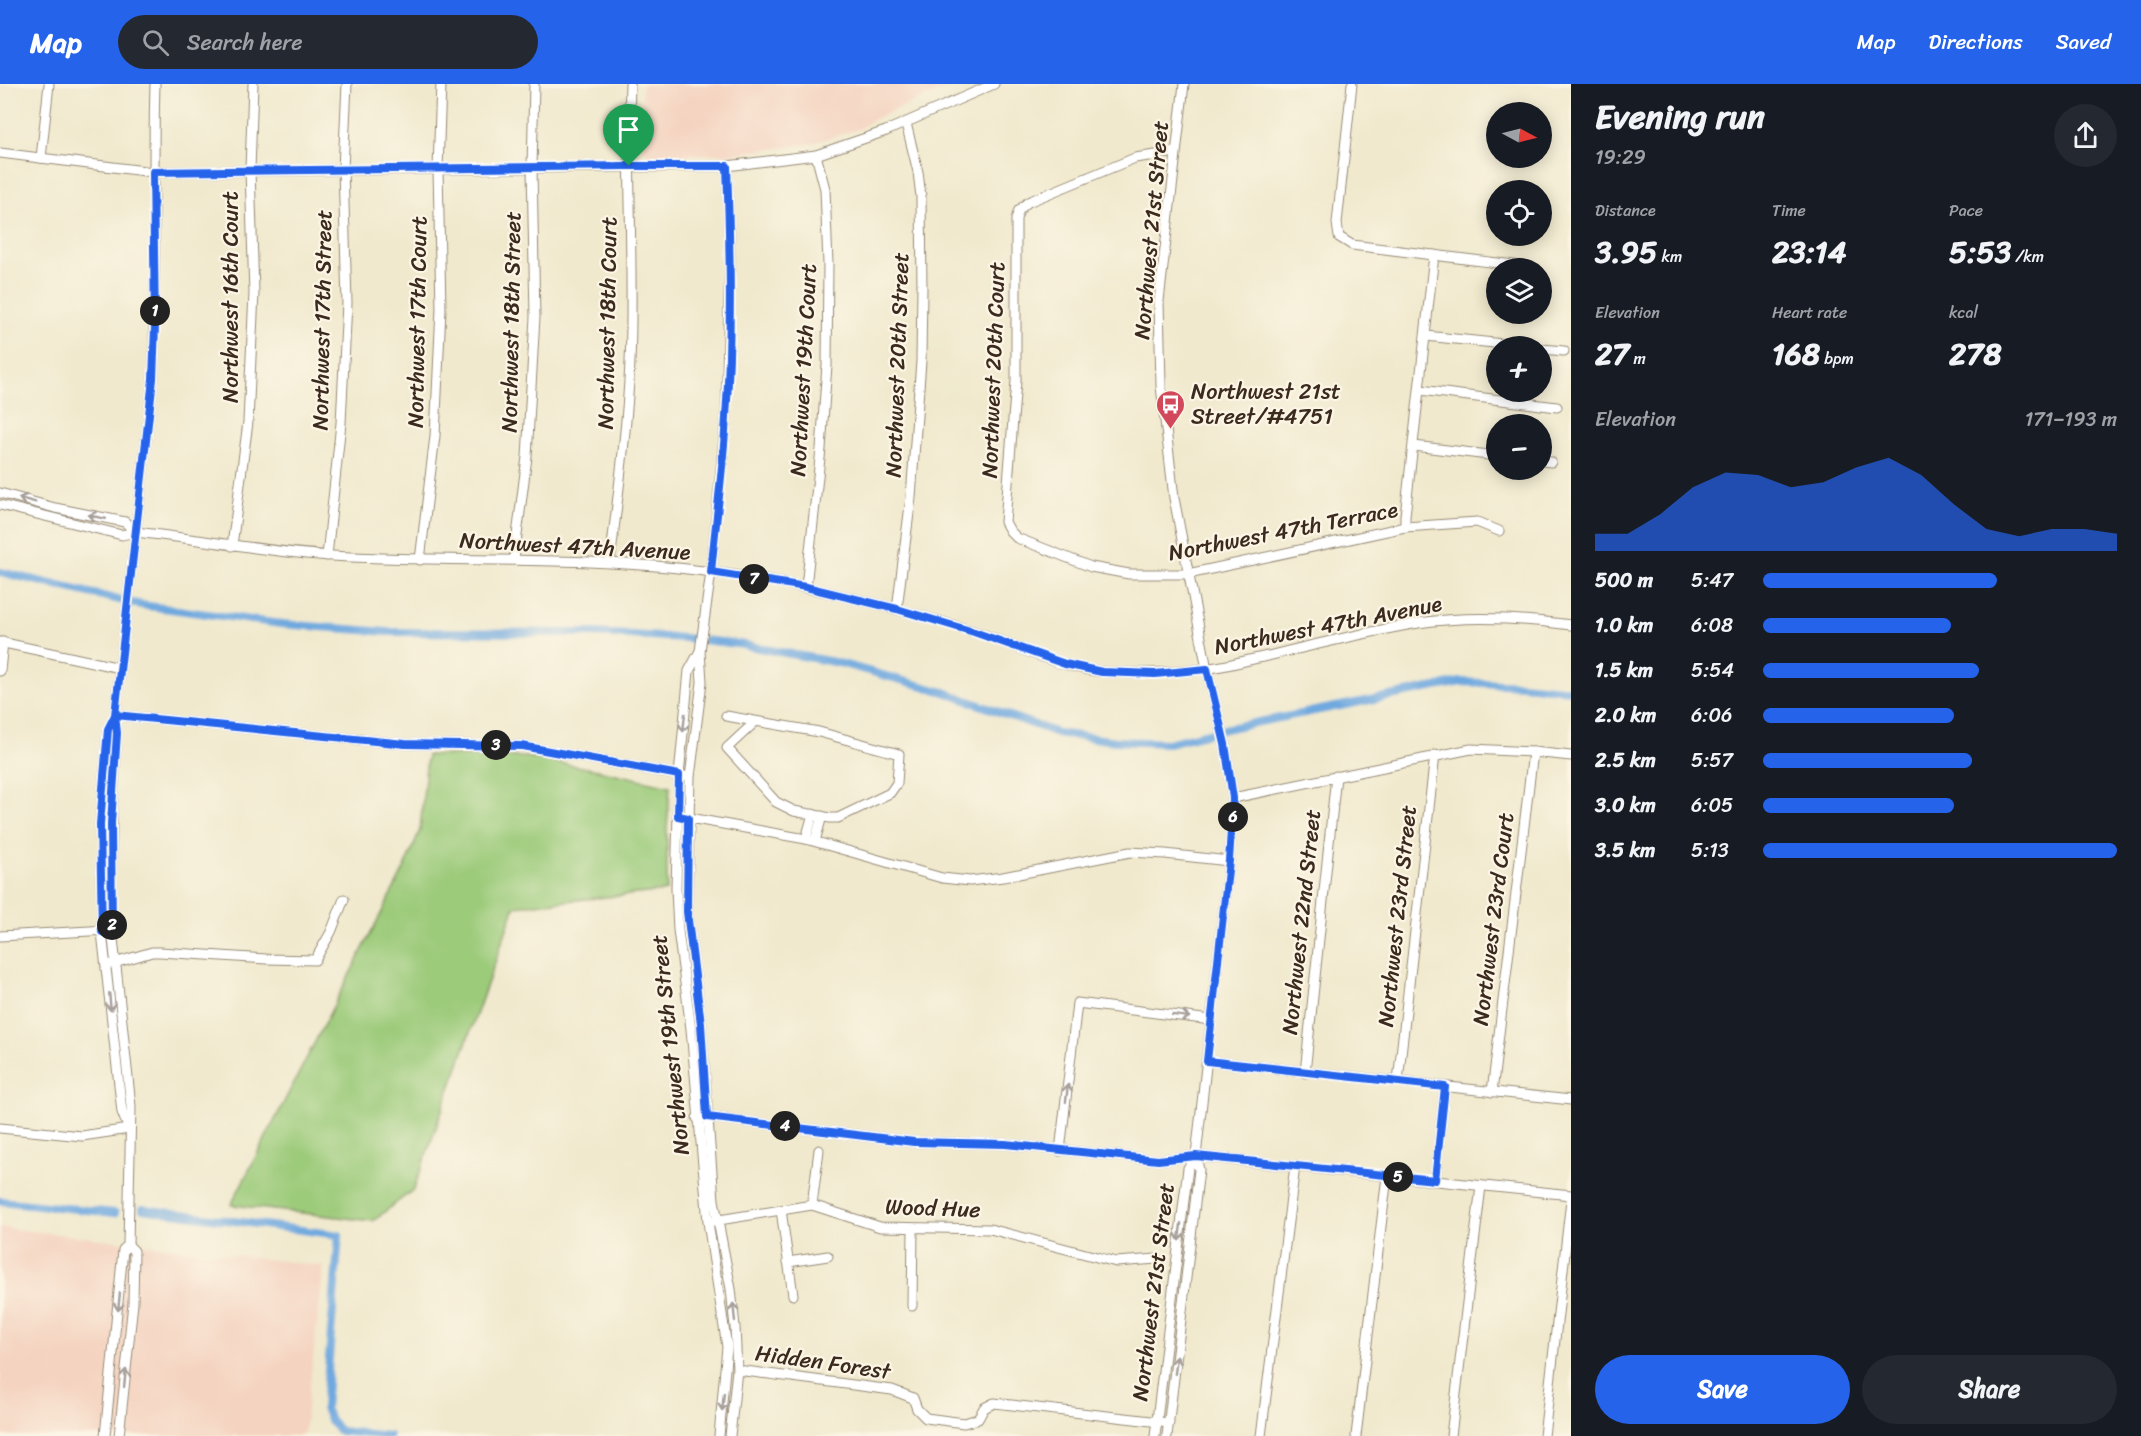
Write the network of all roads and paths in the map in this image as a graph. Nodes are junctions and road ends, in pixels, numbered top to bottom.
1 (49, 84) edge
2 (155, 84) edge
3 (253, 84) edge
4 (347, 84) edge
5 (441, 84) edge
6 (534, 84) edge
7 (630, 84) edge
8 (994, 84) edge
9 (1184, 84) edge
10 (1352, 84) edge
11 (906, 123) junction
12 (1176, 152) junction
13 (0, 153) edge
14 (816, 155) junction
15 (41, 158) junction
16 (629, 166) junction
17 (727, 166) junction
18 (532, 168) junction
19 (438, 169) junction
20 (250, 170) junction
21 (343, 170) junction
22 (153, 172) junction
23 (1434, 255) junction
24 (1486, 262) edge
25 (1426, 336) junction
26 (1486, 342) edge
27 (1552, 350) edge
28 (1564, 351) dead end
29 (1420, 390) junction
30 (1557, 407) dead end
31 (1414, 446) junction
32 (1486, 455) edge
33 (0, 493) edge
34 (0, 505) edge
35 (55, 508) junction
36 (52, 519) junction
37 (1405, 527) junction
38 (1010, 531) joint
39 (1499, 531) dead end
40 (135, 532) junction
41 (232, 546) junction
42 (327, 556) junction
43 (514, 559) junction
44 (420, 560) junction
45 (610, 562) junction
46 (711, 572) junction
47 (1188, 574) junction
48 (806, 587) junction
49 (897, 609) junction
50 (1571, 625) edge
51 (2, 642) edge
52 (700, 651) junction
53 (120, 668) junction
54 (1207, 669) junction
55 (0, 671) edge
56 (115, 715) junction
57 (726, 716) dead end
58 (755, 722) junction
59 (1533, 752) junction
60 (1435, 755) junction
61 (1571, 756) edge
62 (679, 775) junction
63 (1336, 776) junction
64 (690, 777) junction
65 (1233, 798) junction
66 (817, 815) junction
67 (683, 817) junction
68 (811, 840) junction
69 (1229, 861) junction
70 (344, 899) dead end
71 (687, 912) junction
72 (677, 913) junction
73 (107, 931) junction
74 (0, 936) edge
75 (111, 964) junction
76 (1211, 1020) junction
77 (1207, 1061) junction
78 (1305, 1073) junction
79 (1398, 1082) junction
80 (1445, 1087) junction
81 (1492, 1092) junction
82 (1571, 1100) edge
83 (702, 1117) junction
84 (0, 1128) edge
85 (129, 1129) junction
86 (819, 1150) dead end
87 (1060, 1151) junction
88 (1196, 1156) junction
89 (1294, 1166) junction
90 (1387, 1176) junction
91 (1435, 1180) junction
92 (1481, 1186) junction
93 (1571, 1195) edge
94 (1571, 1200) edge
95 (812, 1205) junction
96 (781, 1210) junction
97 (712, 1221) junction
98 (913, 1228) junction
99 (128, 1245) junction
100 (828, 1256) dead end
101 (1157, 1259) dead end
102 (788, 1262) junction
103 (793, 1294) dead end
104 (912, 1306) dead end
105 (737, 1370) junction
106 (1156, 1422) junction
107 (1169, 1423) junction
108 (105, 1436) edge
109 (119, 1436) edge
110 (719, 1436) edge
111 (730, 1436) edge
112 (1155, 1436) edge
113 (1167, 1436) edge
114 (1261, 1436) edge
115 (1356, 1436) edge
116 (1451, 1436) edge
117 (1544, 1436) edge

1 - 15 street
2 - 22 street
3 - 20 street, Northwest 16th Court
4 - 21 street, Northwest 17th Street
5 - 19 street, Northwest 17th Court
6 - 18 street, Northwest 18th Street
7 - 16 street, Northwest 18th Court
8 - 11 street
9 - 12 street, Northwest 21st Street
10 - 23 street
11 - 14 street
11 - 49 street, Northwest 20th Street
12 - 38 street, Northwest 20th Court
12 - 47 street, Northwest 21st Street
13 - 15 street
14 - 17 street
14 - 48 street, Northwest 19th Court
15 - 22 street
16 - 17 street
16 - 18 street
16 - 45 street, Northwest 18th Court
17 - 46 street, Northwest 19th Street
18 - 19 street
18 - 43 street, Northwest 18th Street
19 - 21 street
19 - 44 street, Northwest 17th Court
20 - 21 street
20 - 22 street
20 - 41 street, Northwest 16th Court
21 - 42 street, Northwest 17th Street
22 - 40 street
23 - 24 street
23 - 25 street
25 - 26 street
25 - 29 street
27 - 28 street
29 - 30 street
29 - 31 street
31 - 32 street
31 - 37 street
35 -> 33 street, Northwest 47th Avenue
34 - 36 street, Northwest 47th Avenue
35 - 36 street
40 -> 35 street, Northwest 47th Avenue
36 - 40 street, Northwest 47th Avenue
37 - 39 street, Northwest 47th Terrace
37 - 47 street, Northwest 47th Terrace
38 - 47 street, Northwest 47th Terrace
40 - 41 street, Northwest 47th Avenue
40 - 53 street
41 - 42 street, Northwest 47th Avenue
42 - 44 street, Northwest 47th Avenue
43 - 44 street, Northwest 47th Avenue
43 - 45 street, Northwest 47th Avenue
45 - 46 street, Northwest 47th Avenue
46 - 48 street, Northwest 47th Avenue
46 - 52 street, Northwest 19th Street
47 - 54 street, Northwest 21st Street
48 - 49 street, Northwest 47th Avenue
49 - 54 street, Northwest 47th Avenue
50 - 54 street, Northwest 47th Avenue
51 - 53 street
51 - 55 street
52 -> 62 street, Northwest 19th Street
52 - 64 street, Northwest 19th Street
53 - 56 street
54 - 65 street, Northwest 21st Street
56 - 62 street
56 - 73 street
57 - 58 street
58 - 66 street
58 - 66 street
59 - 60 street
59 - 61 street
59 - 81 street, Northwest 23rd Court
60 - 63 street
60 - 79 street, Northwest 23rd Street
62 - 64 street
62 - 67 street, Northwest 19th Street
63 - 65 street
63 - 78 street, Northwest 22nd Street
64 - 67 street, Northwest 19th Street
65 - 69 street, Northwest 21st Street
66 - 68 street
67 - 68 street
67 - 71 street, Northwest 19th Street
67 - 72 street, Northwest 19th Street
68 - 69 street
69 - 76 street, Northwest 21st Street
70 - 75 street
71 - 72 street
71 - 83 street, Northwest 19th Street
72 - 83 street, Northwest 19th Street
73 - 74 street
73 - 75 street
75 - 85 street
76 - 77 street, Northwest 21st Street
87 -> 76 street
77 - 78 street
77 - 88 street, Northwest 21st Street
78 - 79 street
79 - 80 street
80 - 81 street
80 - 91 street
81 - 82 street
83 - 87 street
83 - 97 street, Northwest 19th Street
84 - 85 street
85 - 99 street
86 - 95 street
87 - 88 street
88 - 89 street
88 -> 106 street, Northwest 21st Street
107 -> 88 street, Northwest 21st Street
89 - 90 street
89 - 114 street
90 - 91 street
90 - 115 street
91 - 92 street
92 - 93 street
92 - 116 street
94 - 117 street
95 - 96 street, Wood Hue
95 - 98 street, Wood Hue
96 - 97 street, Wood Hue
96 - 102 street
105 -> 97 street, Northwest 19th Street
97 -> 110 street, Northwest 19th Street
98 - 101 street, Wood Hue
98 - 104 street
99 -> 108 street
109 -> 99 street
100 - 102 street
102 - 103 street
105 - 106 street, Hidden Forest
105 - 111 street, Northwest 19th Street
106 - 107 street, Hidden Forest
106 - 112 street, Northwest 21st Street
107 - 113 street, Northwest 21st Street

